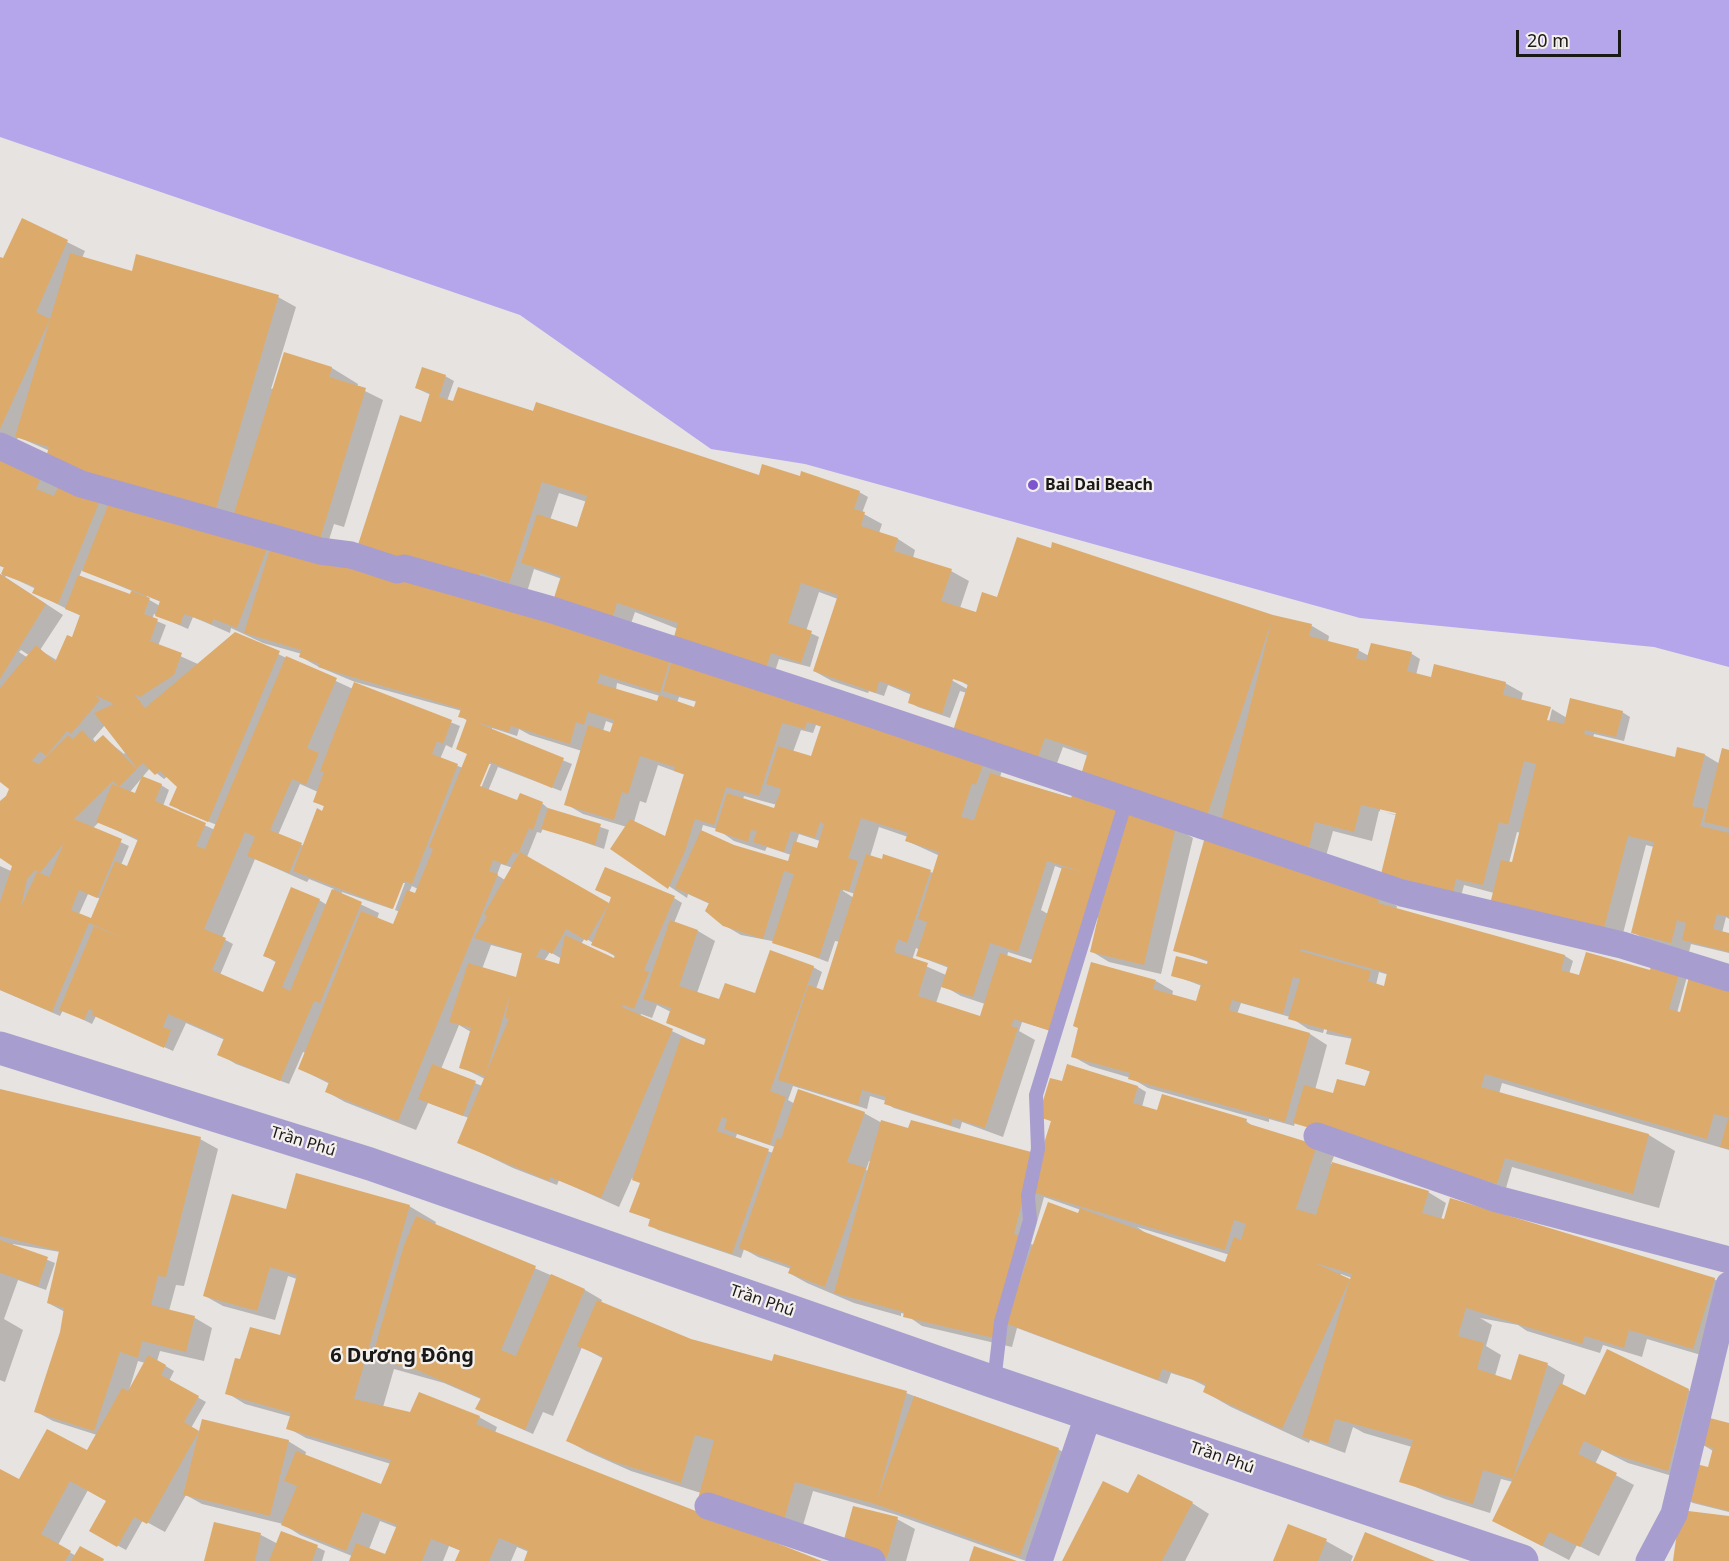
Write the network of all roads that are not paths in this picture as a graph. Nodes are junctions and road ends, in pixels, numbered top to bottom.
1 (0, 447) edge
2 (1126, 801) junction
3 (1729, 978) edge
4 (0, 1048) edge
5 (1317, 1136) dead end
6 (1729, 1260) edge
7 (1729, 1285) edge
8 (994, 1382) junction
9 (1089, 1413) junction
10 (708, 1506) dead end
11 (872, 1561) edge
12 (1039, 1561) edge
13 (1522, 1561) edge
14 (1648, 1561) edge

1 - 2 street
2 - 3 street
2 - 8 lane
4 - 8 street, Trần Phú
5 - 6 street
7 - 14 street
8 - 9 street, Trần Phú
9 - 12 street
9 - 13 street, Trần Phú
10 - 11 street

